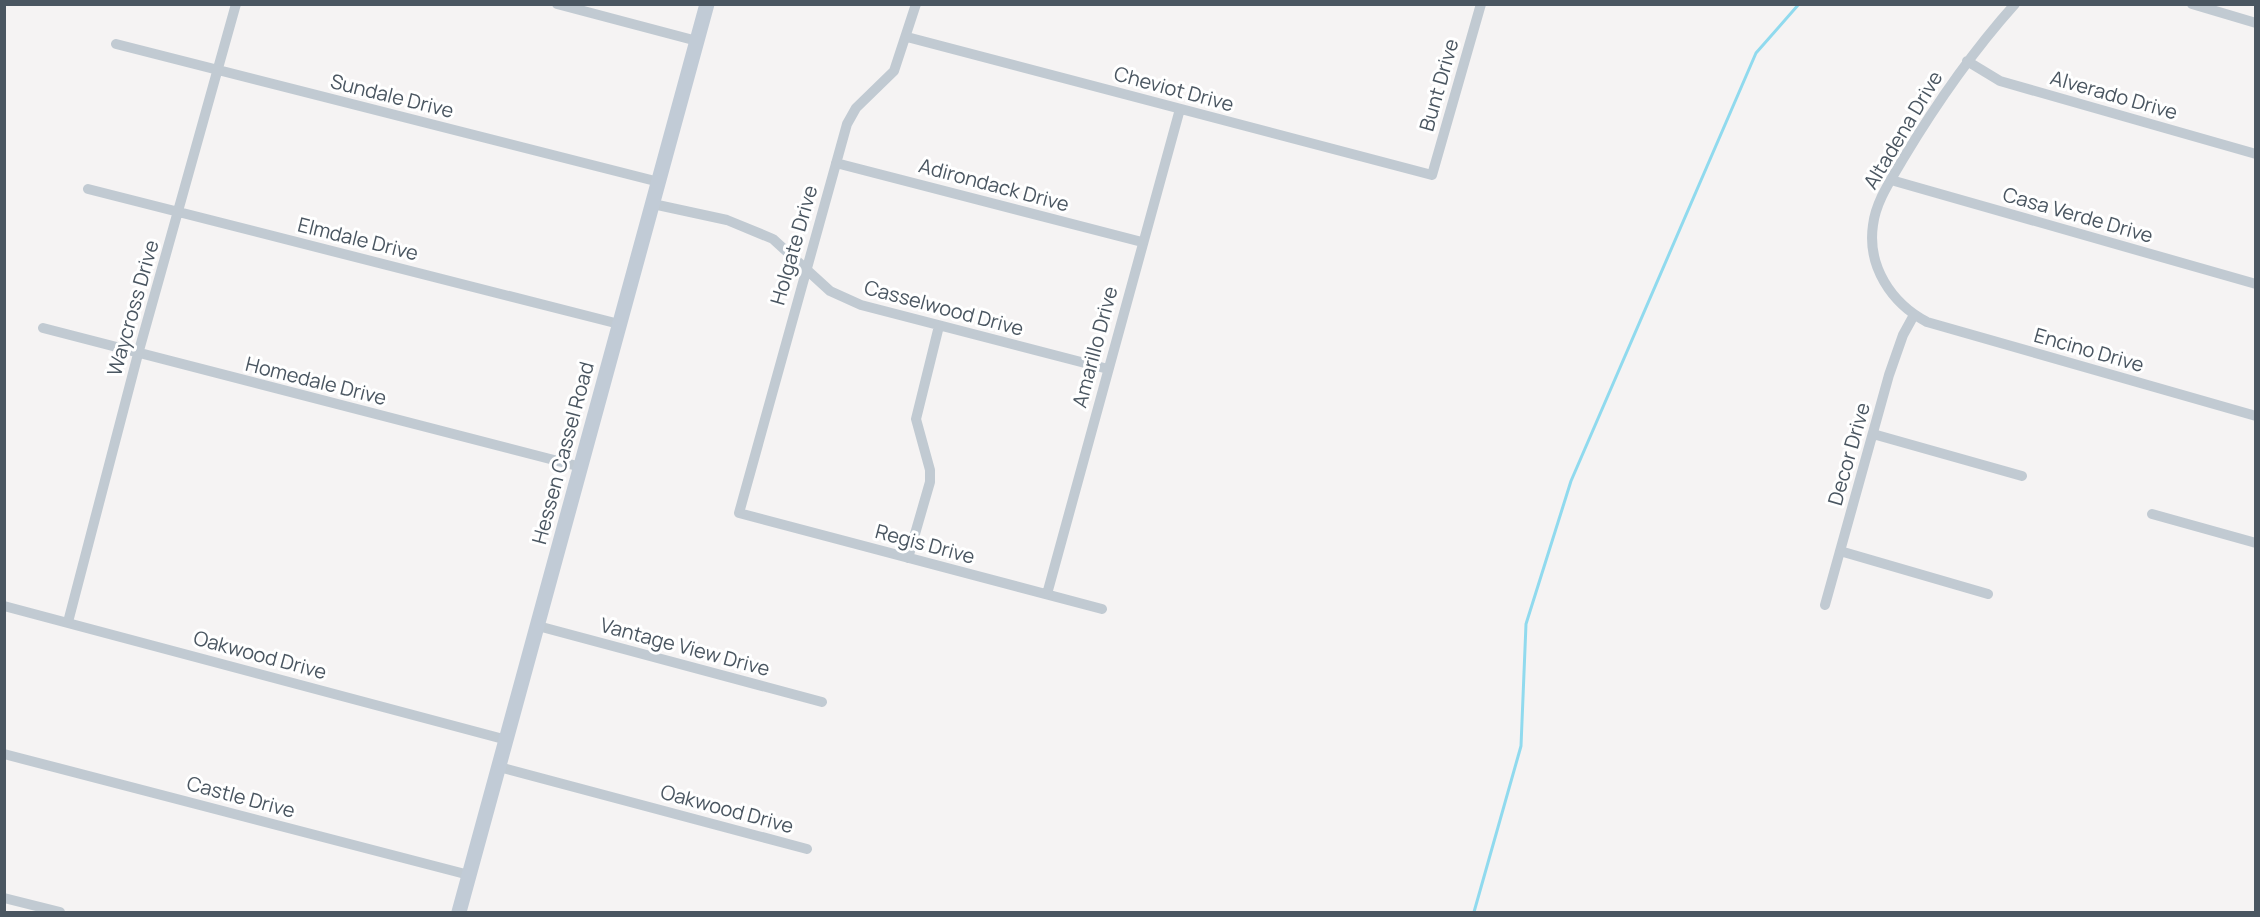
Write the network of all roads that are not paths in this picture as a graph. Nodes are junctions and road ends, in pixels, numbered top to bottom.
1 (236, 4) edge
2 (557, 4) edge
3 (708, 4) edge
4 (916, 4) edge
5 (1481, 4) edge
6 (2015, 4) edge
7 (2192, 4) edge
8 (2256, 23) edge
9 (907, 37) junction
10 (698, 40) junction
11 (116, 44) dead end
12 (1967, 61) junction
13 (219, 70) junction
14 (1180, 109) junction
15 (2256, 154) edge
16 (836, 163) junction
17 (1432, 175) joint
18 (1891, 180) junction
19 (659, 182) junction
20 (88, 189) dead end
21 (653, 204) junction
22 (179, 214) junction
23 (1142, 242) junction
24 (805, 270) junction
25 (2256, 284) edge
26 (1914, 315) junction
27 (619, 324) junction
28 (939, 326) junction
29 (43, 328) dead end
30 (138, 354) junction
31 (1108, 369) junction
32 (2256, 416) edge
33 (1873, 434) junction
34 (581, 467) junction
35 (2022, 476) dead end
36 (739, 513) joint
37 (2152, 514) dead end
38 (2256, 543) edge
39 (1840, 551) junction
40 (908, 558) junction
41 (1047, 594) junction
42 (1988, 594) dead end
43 (1825, 605) dead end
44 (4, 606) edge
45 (1102, 609) dead end
46 (68, 622) junction
47 (538, 626) junction
48 (822, 702) dead end
49 (507, 740) junction
50 (4, 754) edge
51 (499, 767) junction
52 (807, 849) dead end
53 (469, 875) junction
54 (4, 898) edge
55 (60, 912) edge
56 (459, 912) edge

1 - 13 street, Waycross Drive
2 - 10 street
3 - 10 main road, Hessen Cassel Road
4 - 9 street, Holgate Drive
5 - 17 street, Bunt Drive
6 - 12 street, Altadena Drive
7 - 8 street
9 - 14 street, Cheviot Drive
9 - 16 street, Holgate Drive
10 - 19 main road, Hessen Cassel Road
11 - 13 street, Sundale Drive
12 - 15 street, Alverado Drive
12 - 18 street, Altadena Drive
13 - 19 street, Sundale Drive
13 - 22 street, Waycross Drive
14 - 17 street, Cheviot Drive
14 - 23 street, Amarillo Drive
16 - 23 street, Adirondack Drive
16 - 24 street, Holgate Drive
18 - 25 street, Casa Verde Drive
18 - 26 street, Altadena Drive
19 - 21 main road, Hessen Cassel Road
20 - 22 street, Elmdale Drive
21 - 24 street, Casselwood Drive
21 - 27 main road, Hessen Cassel Road
22 - 27 street, Elmdale Drive
22 - 30 street, Waycross Drive
23 - 31 street, Amarillo Drive
24 - 28 street, Casselwood Drive
24 - 36 street, Holgate Drive
26 - 32 street, Encino Drive
26 - 33 street, Decor Drive
27 - 34 main road, Hessen Cassel Road
28 - 31 street, Casselwood Drive
28 - 40 street
29 - 30 street, Homedale Drive
30 - 34 street, Homedale Drive
30 - 46 street, Waycross Drive
31 - 41 street, Amarillo Drive
33 - 35 street
33 - 39 street, Decor Drive
34 - 47 main road, Hessen Cassel Road
36 - 40 street, Regis Drive
37 - 38 street
39 - 42 street
39 - 43 street, Decor Drive
40 - 41 street, Regis Drive
41 - 45 street, Regis Drive
44 - 46 street, Oakwood Drive
46 - 49 street, Oakwood Drive
47 - 48 street, Vantage View Drive
47 - 49 main road, Hessen Cassel Road
49 - 51 main road, Hessen Cassel Road
50 - 53 street, Castle Drive
51 - 52 street, Oakwood Drive
51 - 53 main road, Hessen Cassel Road
53 - 56 main road, Hessen Cassel Road
54 - 55 street

